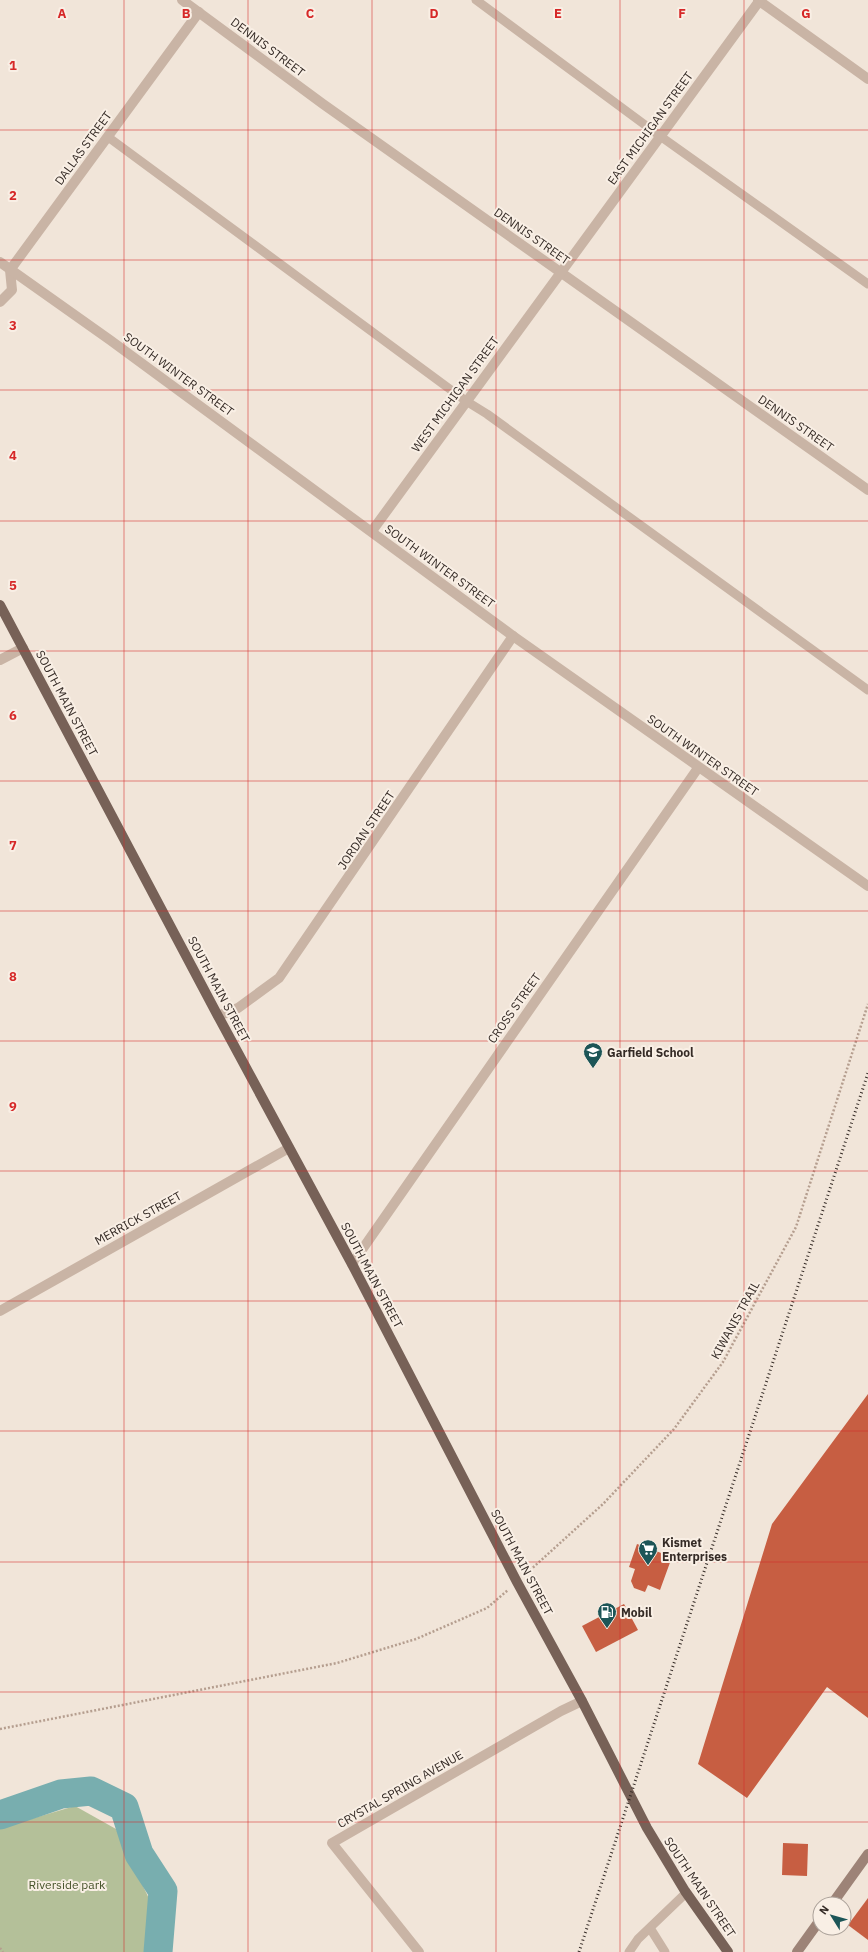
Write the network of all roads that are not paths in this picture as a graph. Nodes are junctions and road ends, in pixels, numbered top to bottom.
1 (182, 0) edge
2 (476, 0) edge
3 (759, 0) edge
4 (199, 12) junction
5 (868, 79) edge
6 (660, 136) junction
7 (108, 137) junction
8 (0, 262) edge
9 (10, 270) junction
10 (560, 272) junction
11 (868, 284) edge
12 (0, 302) edge
13 (466, 402) junction
14 (868, 490) edge
15 (372, 531) junction
16 (0, 605) edge
17 (513, 636) junction
18 (23, 648) junction
19 (0, 660) edge
20 (868, 690) edge
21 (698, 768) junction
22 (868, 886) edge
23 (218, 1016) junction
24 (289, 1148) junction
25 (352, 1264) junction
26 (0, 1311) edge
27 (582, 1702) junction
28 (868, 1854) edge
29 (686, 1893) junction
30 (838, 1896) edge
31 (650, 1928) junction
32 (812, 1931) edge
33 (419, 1952) edge
34 (629, 1952) edge
35 (665, 1952) edge
36 (728, 1952) edge
37 (797, 1952) edge

1 - 4 street, DENNIS STREET
2 - 6 lane
3 - 5 street
3 - 6 street, EAST MICHIGAN STREET
4 - 7 street, DALLAS STREET
4 - 10 street, DENNIS STREET
6 - 10 street, EAST MICHIGAN STREET
6 - 11 lane
7 - 9 street, DALLAS STREET
7 - 13 lane
8 - 9 street, SOUTH WINTER STREET
9 - 12 street
9 - 15 street, SOUTH WINTER STREET
10 - 13 street, WEST MICHIGAN STREET
10 - 14 street, DENNIS STREET
13 - 15 street, WEST MICHIGAN STREET
13 - 20 lane
15 - 17 street, SOUTH WINTER STREET
16 - 18 main road, SOUTH MAIN STREET
17 - 21 street, SOUTH WINTER STREET
17 - 23 street, JORDAN STREET
18 - 19 street
18 - 23 main road, SOUTH MAIN STREET
21 - 22 street, SOUTH WINTER STREET
21 - 25 street, CROSS STREET
23 - 24 main road, SOUTH MAIN STREET
24 - 25 main road, SOUTH MAIN STREET
24 - 26 street, MERRICK STREET
25 - 27 main road, SOUTH MAIN STREET
27 - 29 main road, SOUTH MAIN STREET
27 - 33 street, CRYSTAL SPRING AVENUE
28 - 30 main road
29 - 31 lane
29 - 36 main road, SOUTH MAIN STREET
31 - 34 lane
31 - 35 lane
32 - 37 main road

